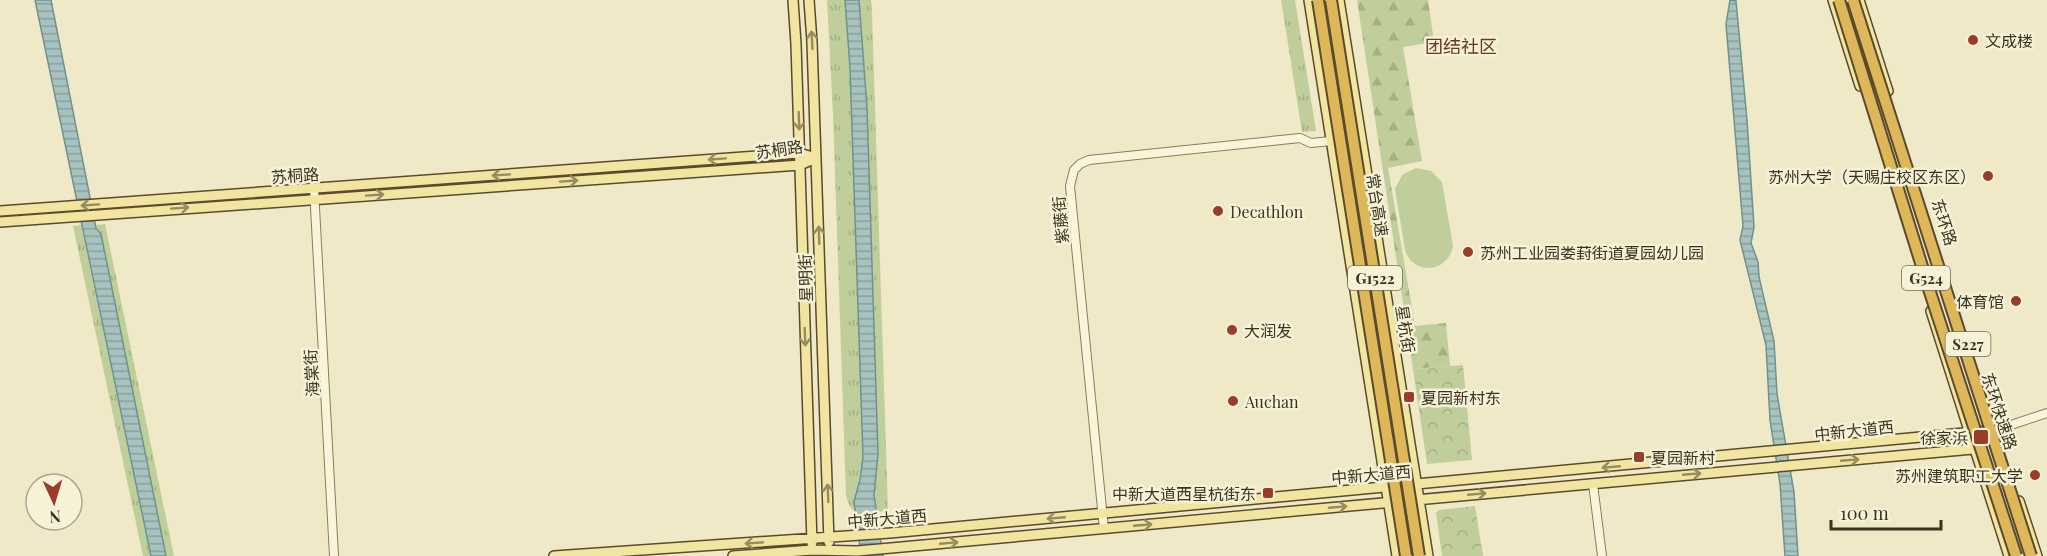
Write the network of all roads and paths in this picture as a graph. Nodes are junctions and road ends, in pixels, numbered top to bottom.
1 (793, 0) edge
2 (809, 0) edge
3 (1309, 0) edge
4 (1318, 0) edge
5 (1331, 0) edge
6 (1339, 0) edge
7 (1833, 0) edge
8 (1839, 0) edge
9 (1853, 0) edge
10 (1859, 0) edge
11 (1900, 132) junction
12 (1877, 139) junction
13 (1332, 141) junction
14 (799, 153) junction
15 (816, 158) junction
16 (800, 165) junction
17 (314, 194) junction
18 (0, 212) edge
19 (58, 212) junction
20 (0, 222) edge
21 (1368, 372) junction
22 (2047, 413) edge
23 (1996, 430) junction
24 (1969, 434) junction
25 (1973, 448) junction
26 (1760, 453) junction
27 (1761, 468) junction
28 (2009, 471) junction
29 (1983, 478) junction
30 (1593, 484) junction
31 (1416, 485) junction
32 (1402, 486) junction
33 (1386, 488) junction
34 (1418, 500) junction
35 (1404, 501) junction
36 (1388, 502) junction
37 (1102, 514) junction
38 (1104, 529) junction
39 (829, 538) junction
40 (812, 539) junction
41 (812, 553) edge
42 (830, 554) edge
43 (334, 556) edge
44 (554, 556) edge
45 (733, 556) edge
46 (1397, 556) edge
47 (1406, 556) edge
48 (1413, 556) edge
49 (1419, 556) edge
50 (1428, 556) edge
51 (1602, 556) edge
52 (2009, 556) edge
53 (2016, 556) edge
54 (2031, 556) edge
55 (2037, 556) edge

1 -> 14 main road, 星明街
15 -> 2 main road, 星明街
3 - 13 main road
4 - 47 highway, 常台高速 / G1522, bridge
5 - 49 highway, 常台高速 / G1522, bridge
6 - 31 main road, 星杭街
7 - 12 main road, S227
8 - 53 highway, 东环快速路 / G524, bridge
9 - 54 highway, 东环快速路 / G524, bridge
10 - 11 main road, 东环路 / S227
11 - 12 main road
11 - 23 main road, 东环路 / S227
12 - 24 main road, S227
13 - 21 main road
13 - 37 street, 紫藤街
14 - 15 main road, 苏桐路
14 - 16 main road, 星明街
14 -> 17 main road, 苏桐路
15 - 16 main road, 苏桐路
39 -> 15 main road, 星明街
17 -> 16 main road, 苏桐路
16 -> 40 main road, 星明街
17 - 19 main road, 苏桐路
17 - 43 street, 海棠街
18 - 19 main road, 苏桐路
19 - 20 main road, 苏桐路
21 - 32 main road
21 - 33 main road
22 - 23 street
23 - 24 main road, 中新大道西
23 - 25 main road
23 - 28 main road, 东环路 / S227
24 - 25 main road, S227
24 - 26 main road, 中新大道西
27 -> 25 main road, 中新大道西
25 - 29 main road, S227
26 - 27 main road
26 -> 31 main road, 中新大道西
30 -> 27 main road, 中新大道西
28 - 29 main road
28 - 55 main road, 东环路 / S227
29 - 52 main road, S227
34 -> 30 main road, 中新大道西
30 - 51 street
31 - 32 main road, 中新大道西
31 - 34 main road, 星杭街
32 - 33 main road, 中新大道西
32 - 34 main road
33 - 35 main road
33 - 36 main road
33 - 37 main road, 中新大道西
34 - 35 main road, 中新大道西
34 - 50 main road, 星杭街
35 - 36 main road, 中新大道西
35 - 48 main road
38 -> 36 main road, 中新大道西
36 - 46 main road
37 - 38 street, 紫藤街
37 -> 39 main road, 中新大道西
42 -> 38 main road, 中新大道西
39 - 40 main road, 中新大道西
39 - 42 main road, 星明街
40 - 41 main road, 星明街
40 -> 44 main road, 中新大道西
41 - 42 main road, 中新大道西
41 - 45 main road, 中新大道西

